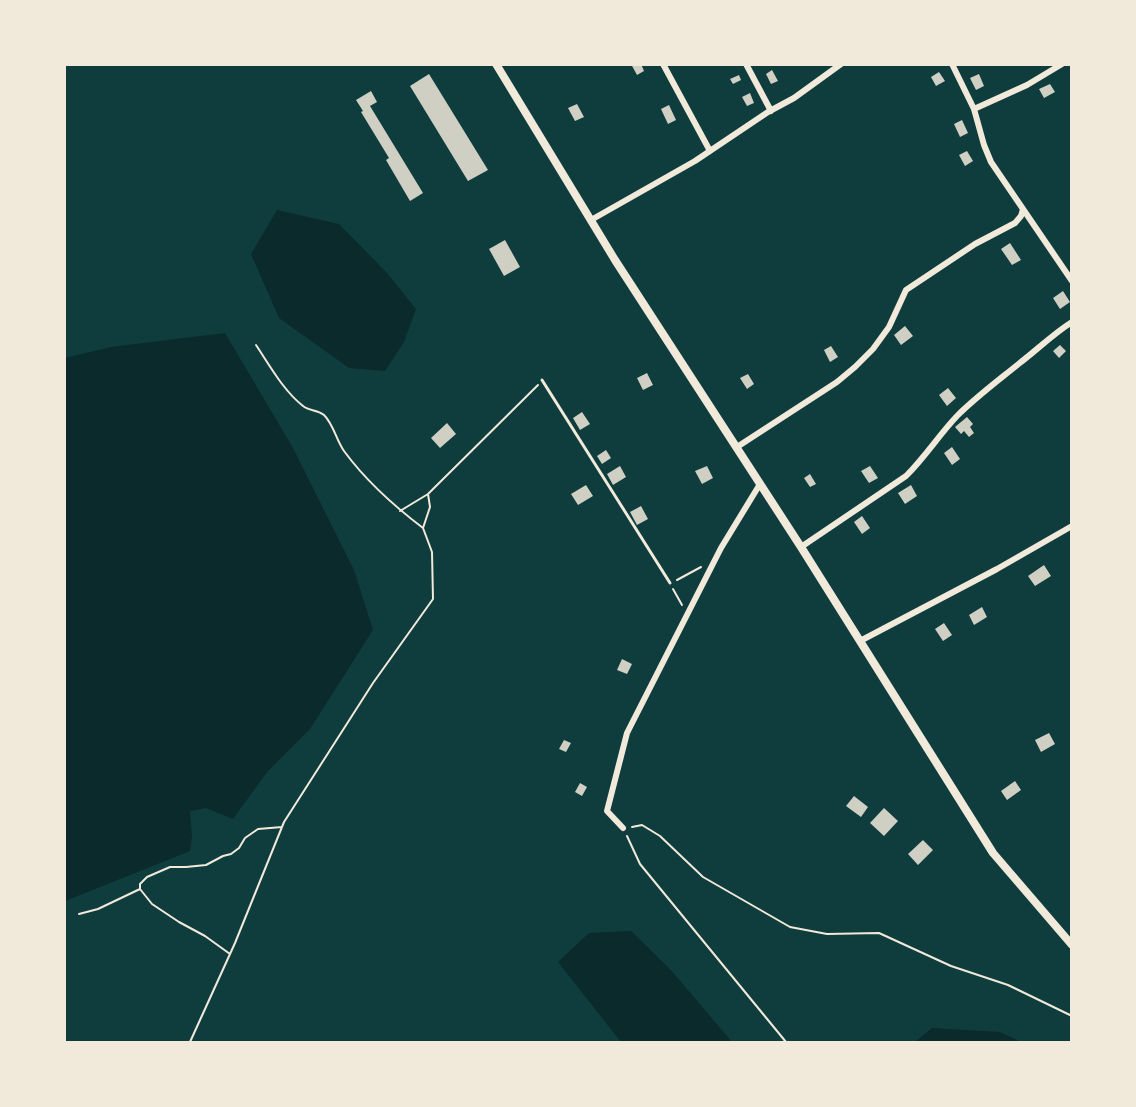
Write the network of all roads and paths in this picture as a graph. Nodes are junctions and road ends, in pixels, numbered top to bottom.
1 (496, 64) edge
2 (663, 64) edge
3 (746, 64) edge
4 (841, 64) edge
5 (952, 64) edge
6 (1062, 64) edge
7 (974, 109) junction
8 (771, 111) junction
9 (710, 151) junction
10 (1023, 209) junction
11 (591, 220) junction
12 (1071, 281) edge
13 (1071, 322) edge
14 (256, 345) dead end
15 (542, 381) joint
16 (737, 447) junction
17 (760, 484) junction
18 (428, 494) junction
19 (400, 511) junction
20 (1071, 526) edge
21 (423, 528) junction
22 (801, 547) junction
23 (715, 560) junction
24 (670, 583) junction
25 (687, 614) junction
26 (860, 641) junction
27 (282, 827) junction
28 (623, 828) junction
29 (140, 889) junction
30 (80, 914) dead end
31 (1071, 945) edge
32 (230, 954) junction
33 (1071, 1016) edge
34 (190, 1042) edge
35 (786, 1042) edge

1 - 11 street
2 - 9 street
3 - 8 street
4 - 8 street
5 - 7 street
6 - 7 street
7 - 10 street
8 - 9 street
9 - 11 street
10 - 12 street
10 - 16 street
11 - 16 street
13 - 22 street
14 - 19 path
15 - 18 path
15 - 24 lane
16 - 17 street
17 - 22 street
17 - 23 street
18 - 19 path
18 - 21 path
19 - 21 path
20 - 26 street
21 - 27 path
22 - 26 street
23 - 24 path
23 - 25 street
24 - 25 path
25 - 28 street
26 - 31 street
27 - 29 path
27 - 32 path
28 - 33 path
28 - 35 path
29 - 30 path
29 - 32 path
32 - 34 path

